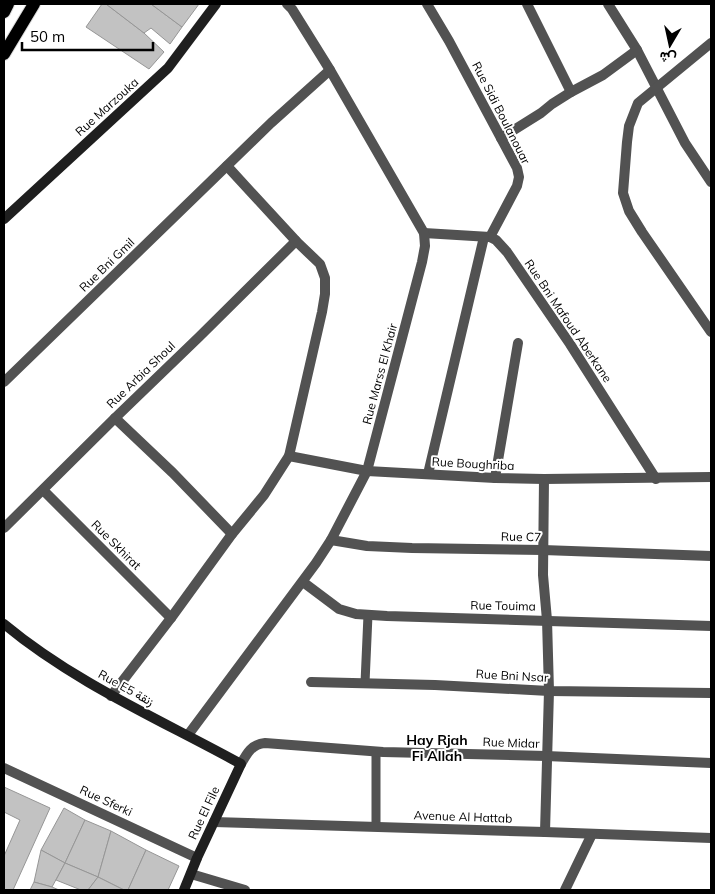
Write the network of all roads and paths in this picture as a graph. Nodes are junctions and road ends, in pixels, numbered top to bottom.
1 (8, 4) edge
2 (34, 4) edge
3 (216, 4) edge
4 (287, 4) edge
5 (427, 4) edge
6 (527, 4) edge
7 (608, 4) edge
8 (4, 12) edge
9 (711, 43) edge
10 (637, 50) junction
11 (4, 54) edge
12 (330, 70) junction
13 (657, 87) junction
14 (571, 92) junction
15 (502, 138) junction
16 (227, 166) junction
17 (707, 168) edge
18 (711, 182) edge
19 (4, 219) edge
20 (424, 233) junction
21 (487, 237) junction
22 (296, 241) junction
23 (711, 332) edge
24 (518, 344) dead end
25 (4, 382) edge
26 (115, 418) junction
27 (289, 456) junction
28 (367, 471) junction
29 (428, 474) junction
30 (711, 477) edge
31 (495, 478) junction
32 (656, 478) junction
33 (544, 479) junction
34 (43, 490) junction
35 (4, 528) edge
36 (232, 534) junction
37 (331, 540) junction
38 (543, 550) junction
39 (711, 556) edge
40 (303, 582) junction
41 (368, 615) junction
42 (170, 618) junction
43 (547, 620) junction
44 (4, 624) edge
45 (711, 626) edge
46 (311, 682) dead end
47 (366, 683) junction
48 (548, 691) junction
49 (711, 694) edge
50 (111, 696) junction
51 (188, 735) junction
52 (251, 748) joint
53 (376, 752) junction
54 (546, 756) junction
55 (711, 763) edge
56 (241, 764) junction
57 (4, 768) edge
58 (214, 822) junction
59 (376, 826) junction
60 (545, 832) junction
61 (592, 834) junction
62 (711, 838) edge
63 (197, 858) junction
64 (191, 874) junction
65 (184, 890) edge
66 (245, 890) edge
67 (564, 890) edge

1 - 8 main road
2 - 11 main road
3 - 19 street, Rue Marzouka
4 - 12 street
5 - 15 street, Rue Sidi Boulanouar
6 - 14 street
7 - 10 street
9 - 13 street
10 - 13 street
10 - 14 street
12 - 16 street, Rue Bni Gmil
12 - 20 street
13 - 17 street
13 - 23 street
14 - 15 street
15 - 21 street, Rue Sidi Boulanouar
16 - 22 street
16 - 25 street, Rue Bni Gmil
17 - 18 street
20 - 21 street
20 - 28 street, Rue Marss El Khair
21 - 29 street, Rue Sidi Boulanouar
21 - 32 street, Rue Bni Mafoud Aberkane
22 - 26 street, Rue Arbia Shoul
22 - 27 street
24 - 31 street
26 - 34 street, Rue Arbia Shoul
26 - 36 street
27 - 28 street, Rue Boughriba
27 - 36 street
28 - 29 street, Rue Boughriba
28 - 37 street, Rue Marss El Khair
29 - 31 street, Rue Boughriba
30 - 32 street, Rue Boughriba
31 - 33 street, Rue Boughriba
32 - 33 street, Rue Boughriba
33 - 38 street
34 - 35 street, Rue Arbia Shoul
34 - 42 street, Rue Skhirat
36 - 42 street
37 - 38 street, Rue C7
37 - 40 street, Rue Marss El Khair
38 - 39 street, Rue C7
38 - 43 street
40 - 41 street, Rue Touima
40 - 51 street, Rue Marss El Khair
41 - 43 street, Rue Touima
41 - 47 lane
42 - 50 street
43 - 45 street, Rue Touima
43 - 48 street
44 - 50 street, Rue E5 زنقة
46 - 47 street, Rue Bni Nsar
47 - 48 street, Rue Bni Nsar
48 - 49 street, Rue Bni Nsar
48 - 54 street
50 - 51 street, Rue E5 زنقة
51 - 56 street, Rue E5 زنقة
52 - 53 street, Rue Midar
52 - 56 street, Rue El File
53 - 54 street, Rue Midar
53 - 59 lane
54 - 55 street, Rue Midar
54 - 60 street
56 - 58 street, Rue El File
57 - 63 street, Rue Sferki
58 - 59 street, Avenue Al Hattab
58 - 63 street, Rue El File
59 - 60 street, Avenue Al Hattab
60 - 61 street, Avenue Al Hattab
61 - 62 street, Avenue Al Hattab
61 - 67 street
63 - 64 street, Rue El File
64 - 65 street, Rue El File
64 - 66 street

